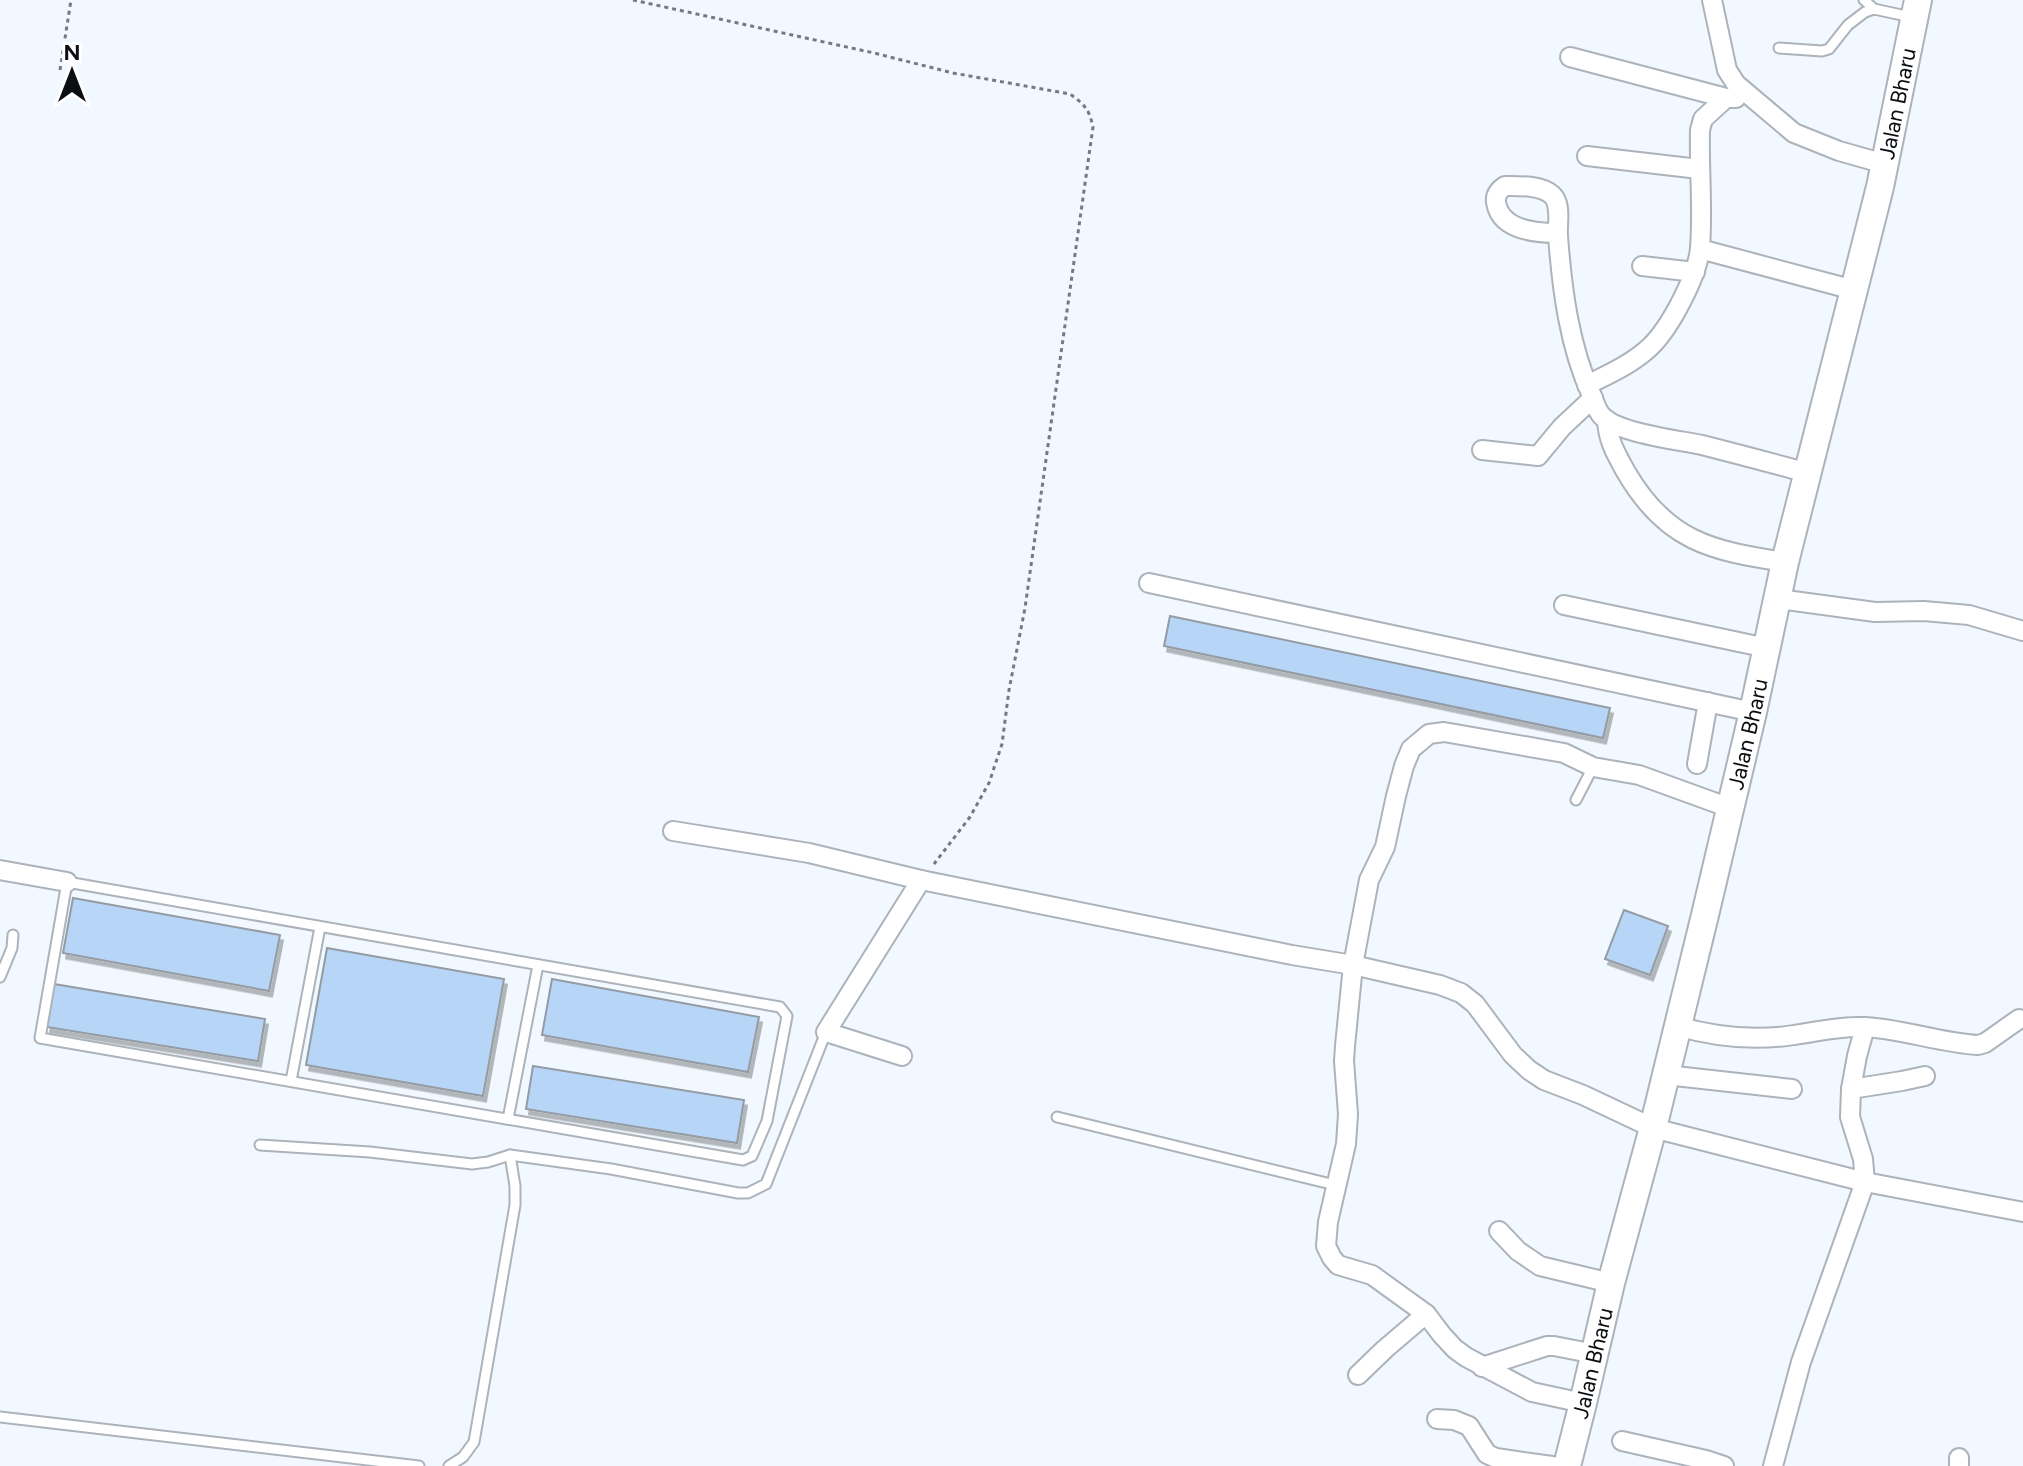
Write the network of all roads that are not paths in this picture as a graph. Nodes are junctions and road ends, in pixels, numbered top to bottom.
1 (1712, 0) edge
2 (1864, 0) edge
3 (1874, 9) junction
4 (1916, 9) edge
5 (1779, 48) dead end
6 (1570, 57) dead end
7 (1750, 97) junction
8 (1726, 98) junction
9 (1587, 156) dead end
10 (1885, 164) junction
11 (1699, 169) junction
12 (1557, 233) dead end
13 (1700, 249) junction
14 (1642, 266) dead end
15 (1695, 272) junction
16 (1854, 290) junction
17 (1590, 392) junction
18 (1607, 420) junction
19 (1482, 450) dead end
20 (1808, 473) junction
21 (1785, 562) junction
22 (1149, 583) dead end
23 (1778, 599) junction
24 (1564, 605) dead end
25 (2023, 631) edge
26 (1767, 648) junction
27 (1708, 702) junction
28 (1753, 712) junction
29 (1697, 764) dead end
30 (1593, 767) junction
31 (1576, 800) dead end
32 (1730, 808) junction
33 (673, 831) dead end
34 (0, 870) edge
35 (921, 880) junction
36 (67, 882) junction
37 (320, 927) junction
38 (13, 935) dead end
39 (538, 965) junction
40 (1353, 965) junction
41 (0, 977) edge
42 (2019, 1019) dead end
43 (1677, 1026) junction
44 (1865, 1027) junction
45 (826, 1032) junction
46 (902, 1056) dead end
47 (1666, 1075) junction
48 (1925, 1076) dead end
49 (291, 1081) junction
50 (1792, 1089) dead end
51 (1851, 1089) junction
52 (1057, 1117) dead end
53 (508, 1119) junction
54 (1653, 1128) junction
55 (260, 1145) dead end
56 (510, 1155) junction
57 (1865, 1182) junction
58 (1335, 1185) junction
59 (2023, 1212) edge
60 (1499, 1231) dead end
61 (1611, 1283) junction
62 (1426, 1314) junction
63 (1595, 1354) junction
64 (1482, 1367) junction
65 (1358, 1375) dead end
66 (1583, 1403) junction
67 (0, 1417) edge
68 (1437, 1419) dead end
69 (1622, 1441) dead end
70 (419, 1466) edge
71 (449, 1466) edge
72 (1552, 1466) edge
73 (1567, 1466) edge
74 (1724, 1466) edge
75 (1773, 1466) edge

1 - 7 street
2 - 3 lane
3 - 4 lane
3 - 5 lane
4 - 10 main road, Jalan Bharu
6 - 8 street
7 - 8 street
7 - 10 street
8 - 11 street
9 - 11 street
10 - 16 main road, Jalan Bharu
11 - 13 street
12 - 17 street
13 - 15 street
13 - 16 street
14 - 15 street
15 - 17 street
16 - 20 main road, Jalan Bharu
17 - 18 street
17 - 19 street
18 - 20 street
18 - 21 street
20 - 21 main road, Jalan Bharu
21 - 23 main road, Jalan Bharu
22 - 27 street
23 - 25 street
23 - 26 main road, Jalan Bharu
24 - 26 street
26 - 28 main road, Jalan Bharu
27 - 28 street
27 - 29 street
28 - 32 main road, Jalan Bharu
30 - 31 lane
30 - 32 street
30 - 40 street
32 - 43 main road, Jalan Bharu
33 - 35 street
34 - 36 street
35 - 40 street
35 - 45 street
36 - 37 lane
36 - 49 lane
37 - 39 lane
37 - 49 lane
38 - 41 lane
39 - 53 lane
39 - 53 lane
40 - 54 street
40 - 58 street
42 - 44 street
43 - 44 street
43 - 47 main road, Jalan Bharu
44 - 51 street
45 - 46 street
45 - 56 lane
47 - 50 street
47 - 54 main road, Jalan Bharu
48 - 51 street
49 - 53 lane
51 - 57 street
52 - 58 lane
54 - 57 street
54 - 61 main road, Jalan Bharu
55 - 56 lane
56 - 71 lane
57 - 59 street
57 - 75 street
58 - 62 street
60 - 61 street
61 - 63 main road, Jalan Bharu
62 - 64 street
62 - 65 street
63 - 64 street
63 - 66 main road, Jalan Bharu
64 - 66 street
66 - 73 main road, Jalan Bharu
67 - 70 lane
68 - 72 street
69 - 74 street

